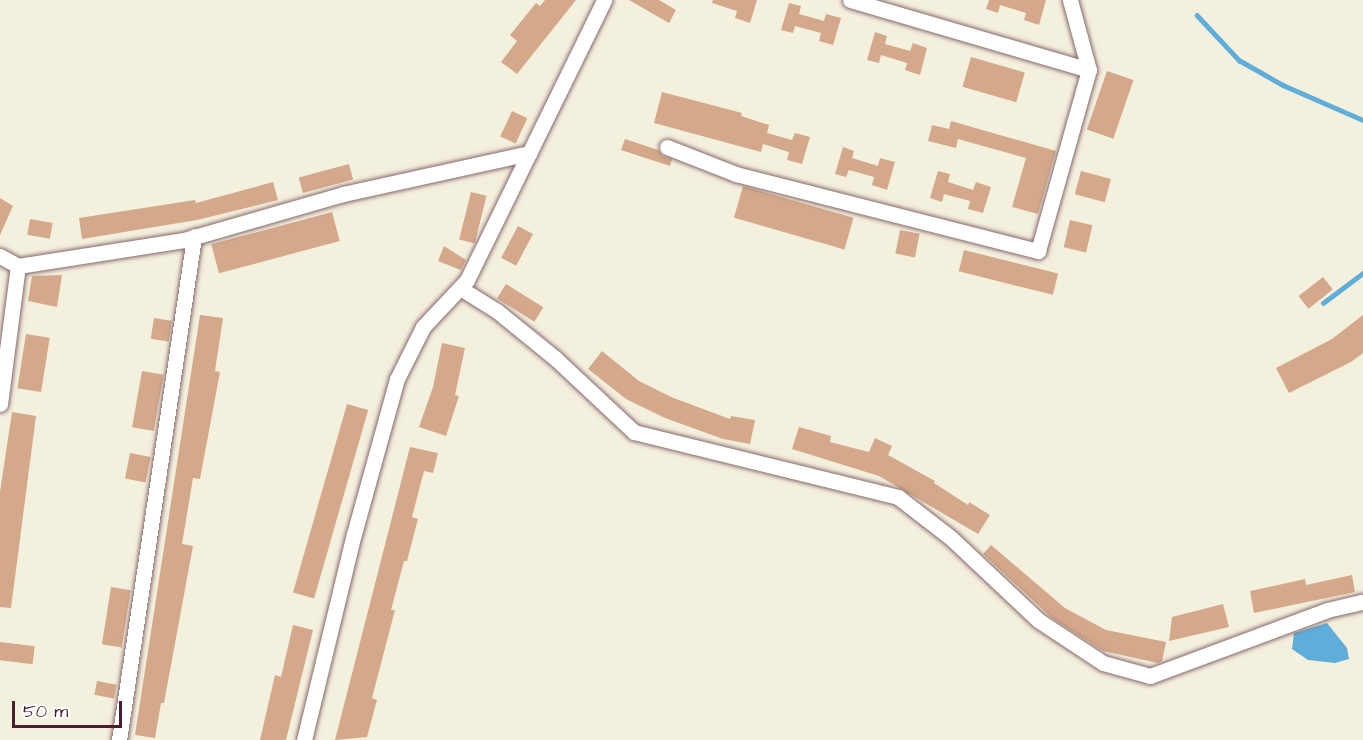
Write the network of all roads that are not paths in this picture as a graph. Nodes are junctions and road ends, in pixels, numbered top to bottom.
1 (604, 0) edge
2 (850, 0) edge
3 (1070, 0) edge
4 (1089, 70) junction
5 (667, 147) dead end
6 (530, 153) junction
7 (194, 237) junction
8 (0, 256) edge
9 (18, 266) junction
10 (460, 288) junction
11 (0, 404) edge
12 (1363, 602) edge
13 (119, 740) edge
14 (304, 740) edge

1 - 6 street
2 - 4 street
3 - 4 street
4 - 5 street
6 - 7 street
6 - 10 street
7 - 9 street
7 - 13 street
8 - 9 street
9 - 11 street
10 - 12 street
10 - 14 street

